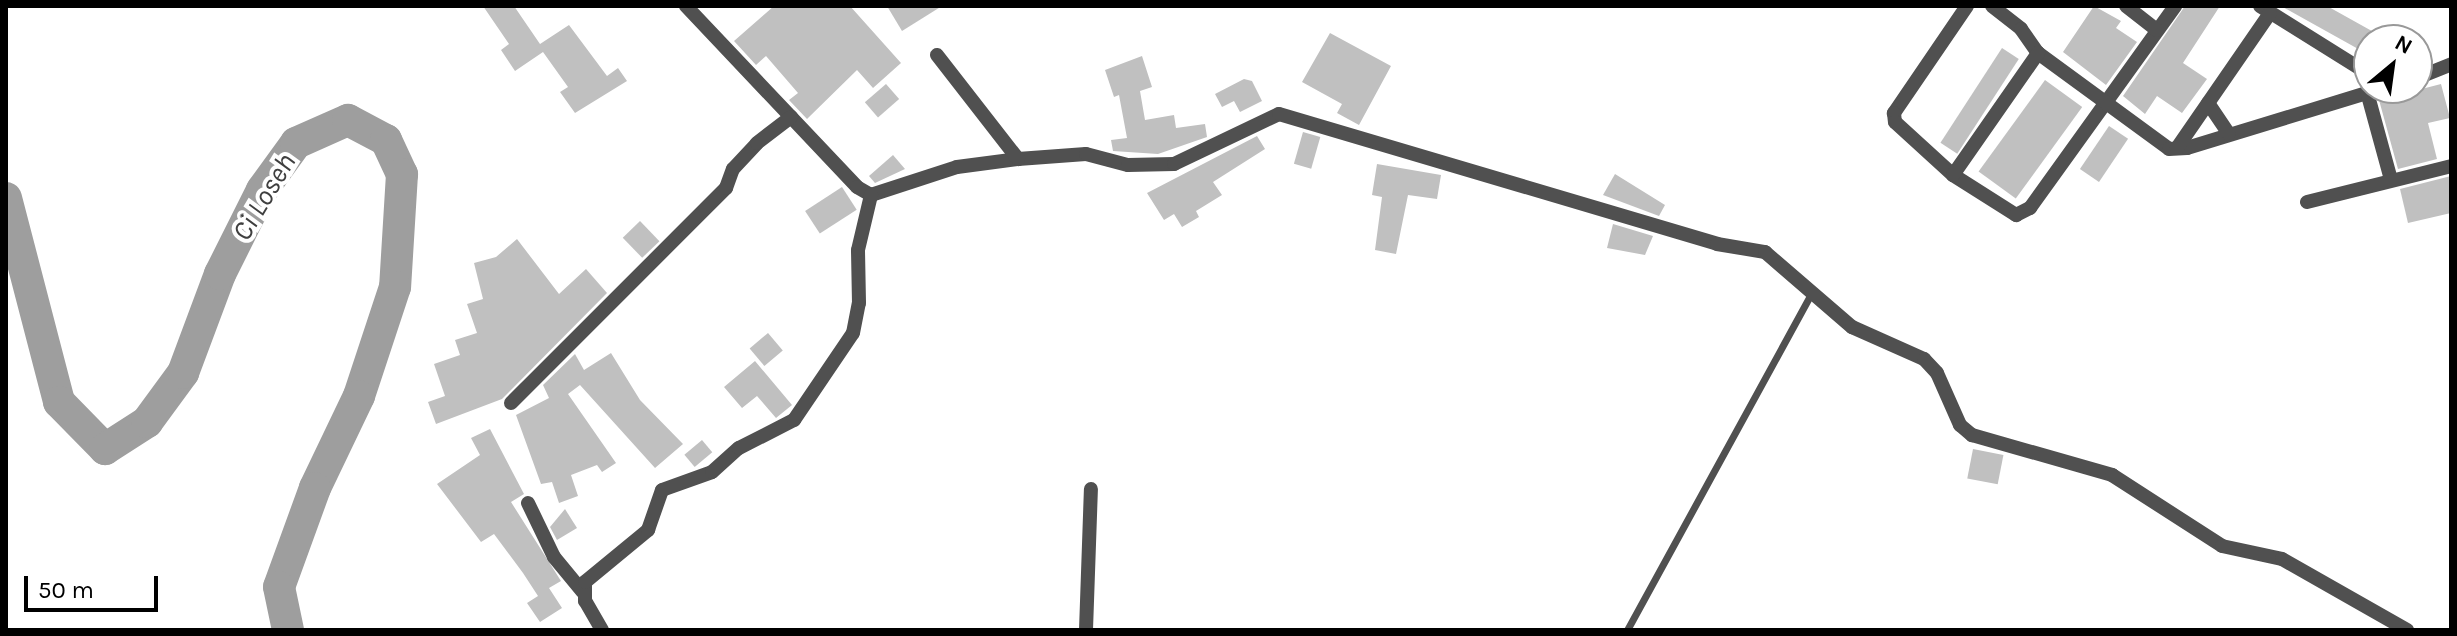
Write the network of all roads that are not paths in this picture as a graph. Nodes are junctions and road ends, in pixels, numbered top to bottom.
1 (686, 6) edge
2 (1967, 6) edge
3 (1992, 6) edge
4 (2126, 6) edge
5 (2175, 6) edge
6 (2265, 10) edge
7 (2157, 30) junction
8 (2038, 53) junction
9 (937, 55) dead end
10 (2353, 64) edge
11 (2353, 96) edge
12 (2208, 103) junction
13 (2105, 104) junction
14 (2370, 104) edge
15 (791, 117) junction
16 (2229, 134) junction
17 (2177, 148) junction
18 (1018, 159) junction
19 (2451, 166) edge
20 (1953, 175) junction
21 (2391, 180) junction
22 (871, 195) junction
23 (2307, 202) dead end
24 (1813, 291) junction
25 (511, 403) dead end
26 (1091, 489) dead end
27 (528, 503) dead end
28 (583, 592) junction
29 (602, 630) edge
30 (1086, 630) edge
31 (1627, 630) edge
32 (2407, 630) edge

1 - 15 street
2 - 20 street
3 - 8 street
4 - 7 street
5 - 7 street
6 - 10 street
6 - 12 street
7 - 13 street
8 - 13 street
8 - 20 street
9 - 18 street
11 - 16 street
12 - 16 street
12 - 17 street
13 - 17 street
13 - 20 street
14 - 21 street
15 - 22 street
15 - 25 street
16 - 17 street
18 - 22 street
18 - 24 street
19 - 21 street
21 - 23 street
22 - 28 street
24 - 31 lane
24 - 32 street
26 - 30 street
27 - 28 street
28 - 29 street

